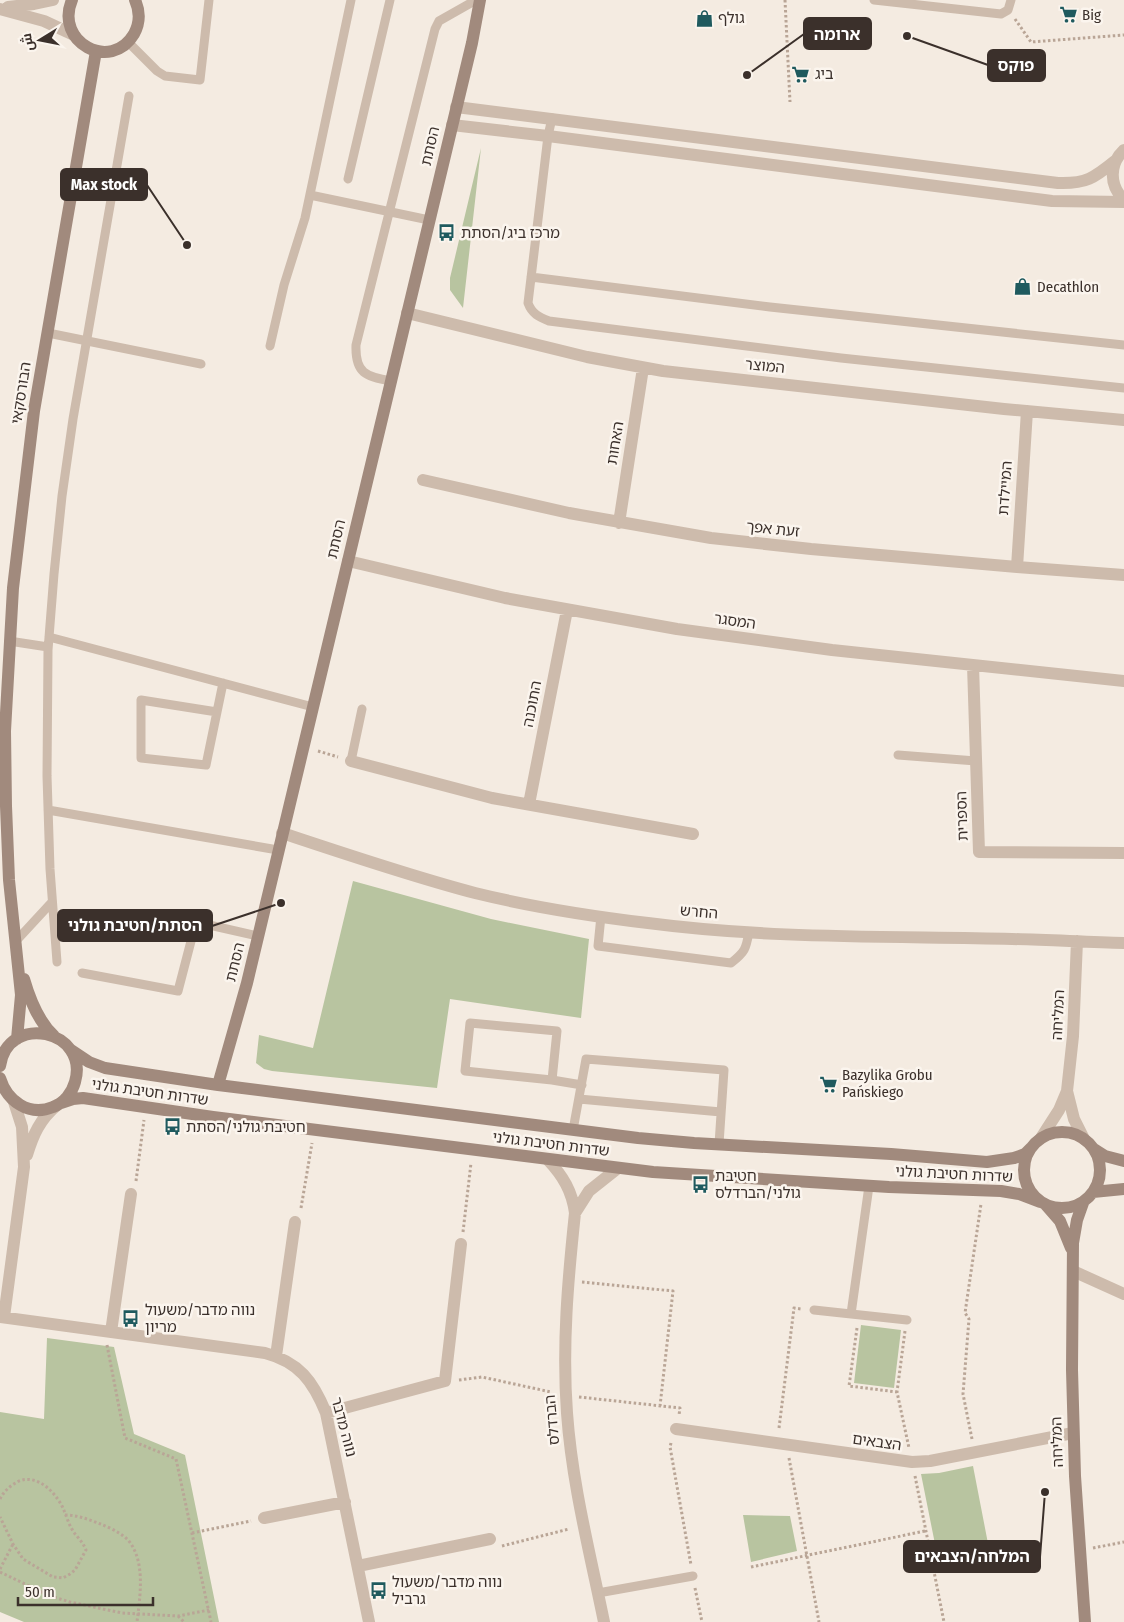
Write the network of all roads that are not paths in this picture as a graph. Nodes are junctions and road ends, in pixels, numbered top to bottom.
1 (53, 0) edge
2 (72, 0) edge
3 (209, 0) edge
4 (351, 0) edge
5 (390, 0) edge
6 (476, 0) edge
7 (480, 0) edge
8 (874, 0) edge
9 (1011, 0) edge
10 (137, 1) edge
11 (0, 8) edge
12 (74, 36) junction
13 (128, 42) junction
14 (96, 51) junction
15 (129, 96) dead end
16 (456, 107) junction
17 (552, 118) junction
18 (452, 125) junction
19 (548, 136) junction
20 (1124, 150) edge
21 (1115, 161) junction
22 (348, 179) dead end
23 (310, 195) junction
24 (1124, 201) edge
25 (389, 211) junction
26 (429, 220) junction
27 (531, 277) junction
28 (407, 313) junction
29 (48, 333) junction
30 (86, 341) junction
31 (1124, 345) edge
32 (270, 346) dead end
33 (201, 364) dead end
34 (643, 368) junction
35 (390, 381) junction
36 (1124, 388) edge
37 (1027, 411) junction
38 (1124, 420) edge
39 (424, 480) dead end
40 (619, 523) junction
41 (348, 561) junction
42 (1017, 567) junction
43 (1124, 575) edge
44 (567, 610) junction
45 (49, 637) junction
46 (9, 641) junction
47 (48, 648) junction
48 (973, 665) junction
49 (1124, 681) edge
50 (223, 683) junction
51 (313, 707) junction
52 (362, 709) dead end
53 (217, 712) junction
54 (898, 754) dead end
55 (351, 760) joint
56 (976, 762) junction
57 (3, 769) edge
58 (529, 804) junction
59 (48, 810) junction
60 (282, 833) junction
61 (693, 834) dead end
62 (278, 850) junction
63 (1124, 853) edge
64 (52, 902) junction
65 (601, 916) junction
66 (748, 932) junction
67 (258, 936) junction
68 (1077, 941) junction
69 (1124, 943) edge
70 (17, 947) junction
71 (57, 962) dead end
72 (82, 973) dead end
73 (54, 1036) junction
74 (9, 1043) edge
75 (71, 1050) junction
76 (0, 1066) edge
77 (0, 1078) edge
78 (552, 1080) junction
79 (218, 1085) junction
80 (582, 1085) junction
81 (1067, 1091) junction
82 (7, 1095) edge
83 (579, 1099) junction
84 (59, 1104) junction
85 (721, 1112) junction
86 (573, 1130) junction
87 (1041, 1138) junction
88 (1084, 1139) junction
89 (719, 1144) junction
90 (1031, 1148) junction
91 (1094, 1149) junction
92 (548, 1160) junction
93 (1124, 1161) edge
94 (24, 1167) junction
95 (618, 1168) junction
96 (869, 1186) junction
97 (1124, 1189) edge
98 (1093, 1192) junction
99 (131, 1194) road end
100 (1043, 1203) junction
101 (1083, 1203) junction
102 (575, 1213) junction
103 (295, 1222) road end
104 (461, 1244) road end
105 (1073, 1265) junction
106 (1124, 1294) edge
107 (814, 1310) road end
108 (854, 1315) junction
109 (2, 1317) edge
110 (907, 1320) road end
111 (108, 1331) junction
112 (276, 1356) junction
113 (326, 1413) junction
114 (676, 1429) road end
115 (1073, 1433) junction
116 (345, 1502) junction
117 (264, 1518) road end
118 (490, 1540) road end
119 (358, 1566) junction
120 (693, 1576) road end
121 (598, 1593) junction
122 (369, 1622) edge
123 (604, 1622) edge
124 (1085, 1622) edge

1 - 11 street
2 - 12 street
3 - 13 lane
4 - 23 lane
5 - 22 lane
6 - 25 lane
7 - 16 street, הסתת
8 - 9 lane
10 - 13 street
11 - 12 street
12 - 14 street
13 - 14 street
14 - 29 street, הבורסקאי
15 - 30 lane
16 - 17 street
16 - 18 street, הסתת
17 - 19 lane
17 - 21 street
18 - 19 street
18 - 26 street, הסתת
19 - 24 street
19 - 27 lane
20 - 21 street
21 - 24 street
23 - 25 lane
23 - 32 lane
25 - 26 lane
25 - 35 lane
26 - 28 street, הסתת
27 - 31 lane
27 - 36 lane
28 - 34 street, המוצר
28 - 35 street, הסתת
29 - 30 lane
29 - 46 street, הבורסקאי
30 - 33 lane
30 - 45 lane
34 - 37 street, המוצר
34 - 40 street, האחות
35 - 41 street, הסתת
37 - 38 street, המוצר
37 - 42 street, המיילדת
39 - 40 street, זעת אפך
40 - 42 street, זעת אפך
41 - 44 street, המסגר
41 - 51 street, הסתת
42 - 43 street, זעת אפך
44 - 48 street, המסגר
44 - 58 street, התוכנה
45 - 47 lane
45 - 50 lane
46 - 47 lane
46 - 57 street, הבורסקאי
47 - 59 lane
48 - 49 street, המסגר
48 - 56 street, הספרית
50 - 51 lane
50 - 53 lane
51 - 60 street, הסתת
52 - 55 lane
53 - 53 lane
54 - 56 lane
55 - 58 street
56 - 63 street, הספרית
57 - 70 street, הבורסקאי
58 - 61 street
59 - 62 lane
59 - 64 lane
60 - 62 street, הסתת
60 - 65 street, החרש
62 - 67 street, הסתת
64 - 70 lane
64 - 71 lane
65 - 66 street, החרש
65 - 66 lane
66 - 68 street, החרש
67 - 72 lane
67 - 79 street, הסתת
68 - 69 street, החרש
68 - 81 street, המליחה
70 - 73 street, הבורסקאי
70 - 74 street, הבורסקאי
73 - 74 street
73 - 75 street, שדרות חטיבת גולני
74 - 76 street
75 - 79 street, שדרות חטיבת גולני
75 - 84 street
77 - 82 street
78 - 78 lane
78 - 80 lane
79 - 86 street, שדרות חטיבת גולני
80 - 83 lane
80 - 85 lane
81 - 87 street, המליחה
81 - 88 street, המליחה
82 - 84 street, שדרות חטיבת גולני
82 - 94 street
83 - 85 lane
83 - 86 lane
84 - 92 street, שדרות חטיבת גולני
84 - 94 street
85 - 89 lane
86 - 89 street, שדרות חטיבת גולני
87 - 88 street
87 - 90 street
88 - 91 street
89 - 90 street, שדרות חטיבת גולני
90 - 100 street
91 - 93 street
91 - 98 street
92 - 95 street, שדרות חטיבת גולני
92 - 102 street, הברדלס
94 - 109 street
95 - 96 street, שדרות חטיבת גולני
95 - 102 street, הברדלס
96 - 100 street, שדרות חטיבת גולני
96 - 108 lane
97 - 98 street
98 - 101 street
99 - 111 street
100 - 101 street
100 - 105 street, המליחה
101 - 105 street, המליחה
102 - 121 street, הברדלס
103 - 112 street
104 - 113 street
105 - 106 street
105 - 115 street, המליחה
107 - 108 lane
108 - 110 lane
109 - 111 street, נווה מדבר
111 - 112 street, נווה מדבר
112 - 113 street, נווה מדבר
113 - 116 street, נווה מדבר
114 - 115 street, הצבאים
115 - 124 street, המליחה
116 - 117 street
116 - 119 street, נווה מדבר
118 - 119 street
119 - 122 street, נווה מדבר
120 - 121 lane
121 - 123 street, הברדלס

